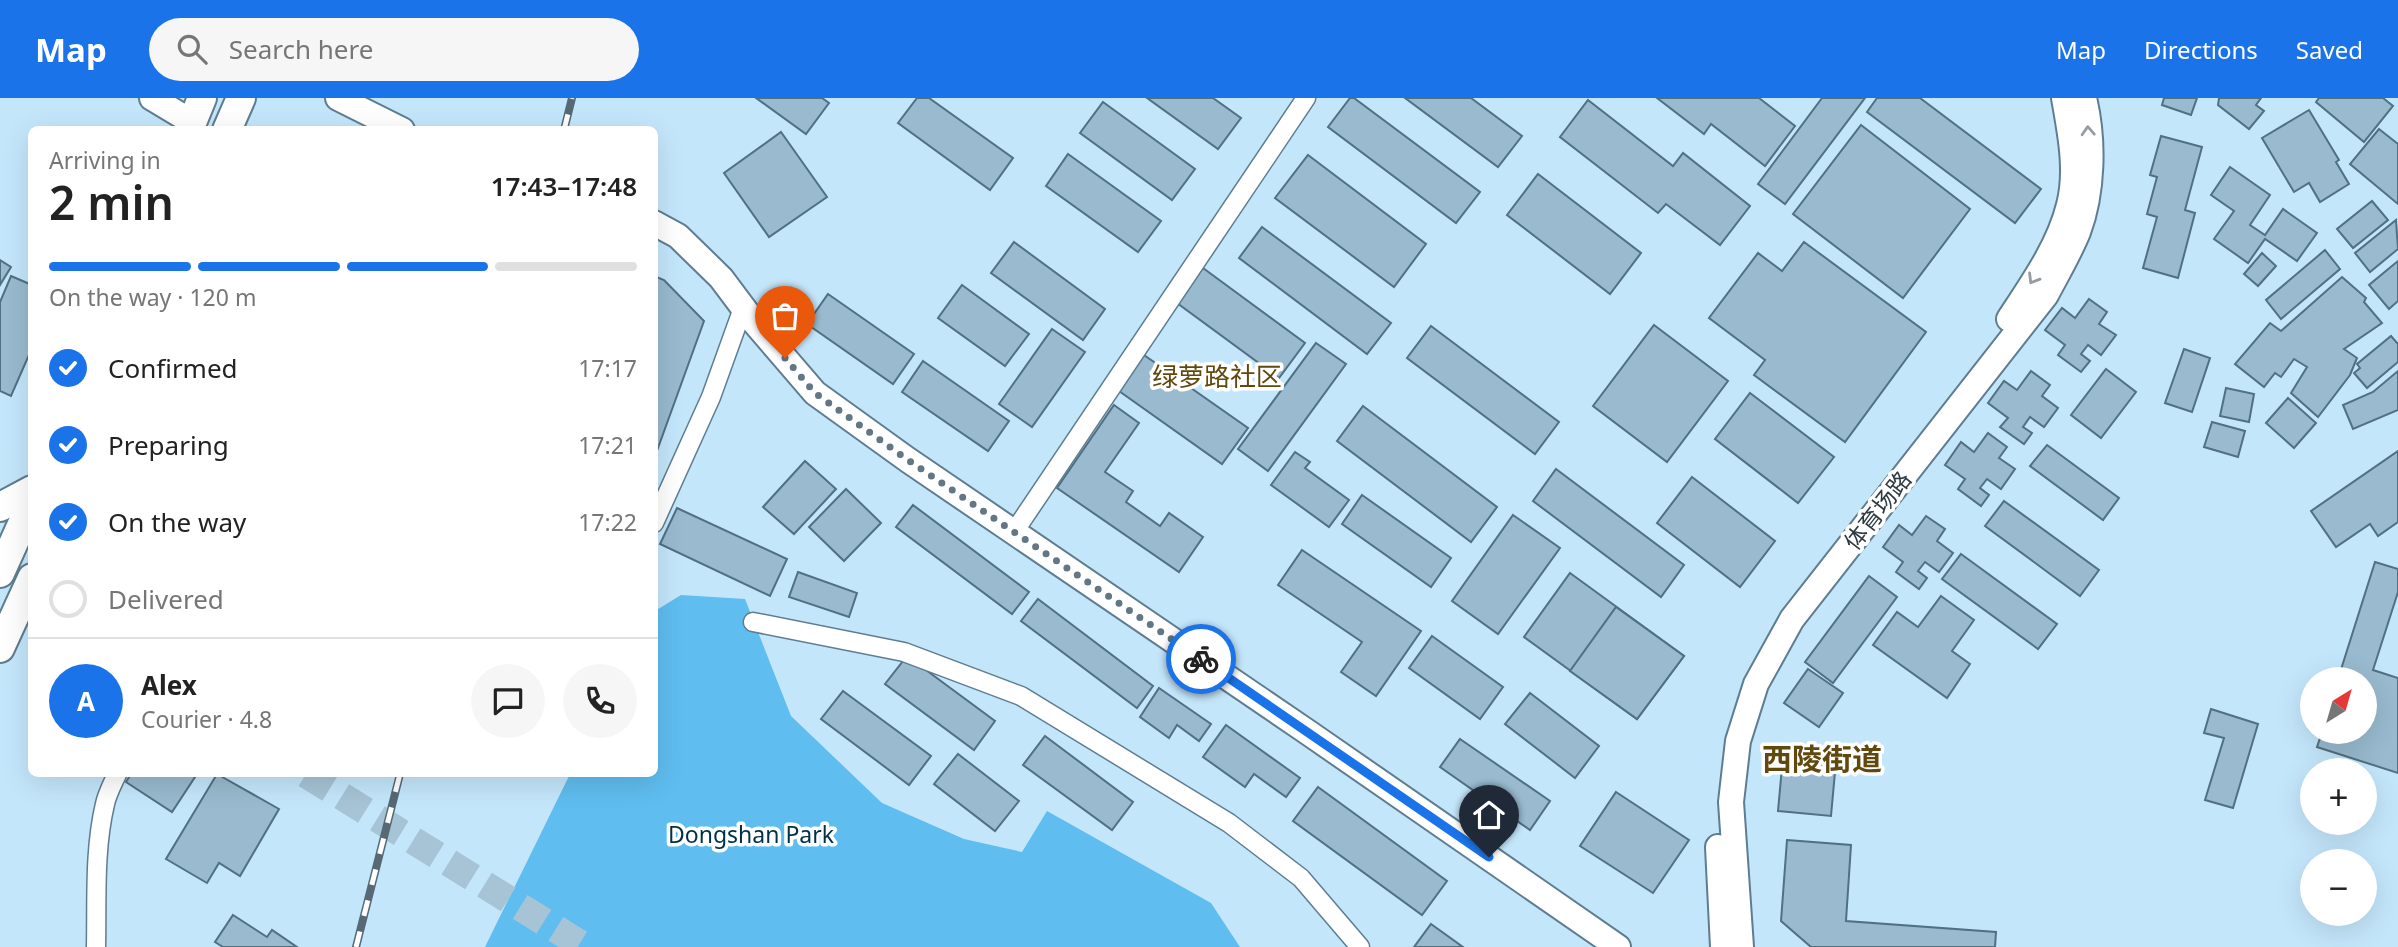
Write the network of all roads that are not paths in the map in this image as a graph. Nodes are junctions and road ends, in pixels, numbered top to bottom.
1 (152, 98) edge
2 (241, 98) edge
3 (338, 98) edge
4 (1306, 98) edge
5 (2064, 98) edge
6 (2084, 98) edge
7 (194, 117) edge
8 (229, 126) edge
9 (394, 126) edge
10 (658, 225) edge
11 (743, 308) junction
12 (28, 492) edge
13 (0, 507) edge
14 (28, 511) edge
15 (658, 514) edge
16 (1014, 532) junction
17 (0, 573) edge
18 (21, 594) edge
19 (753, 622) dead end
20 (0, 648) edge
21 (116, 777) edge
22 (1607, 943) edge
23 (96, 947) edge
24 (1360, 947) edge
25 (1723, 947) edge
26 (1741, 947) edge

1 - 7 main road
2 - 8 main road
3 - 9 main road
4 - 16 street
5 -> 25 main road, 体育场路
26 -> 6 main road, 体育场路
10 - 11 main road
11 - 15 street
11 - 16 main road
12 - 13 main road
14 - 17 main road
16 - 22 main road
17 - 18 main road
18 - 20 main road
19 - 24 street
21 - 23 street

